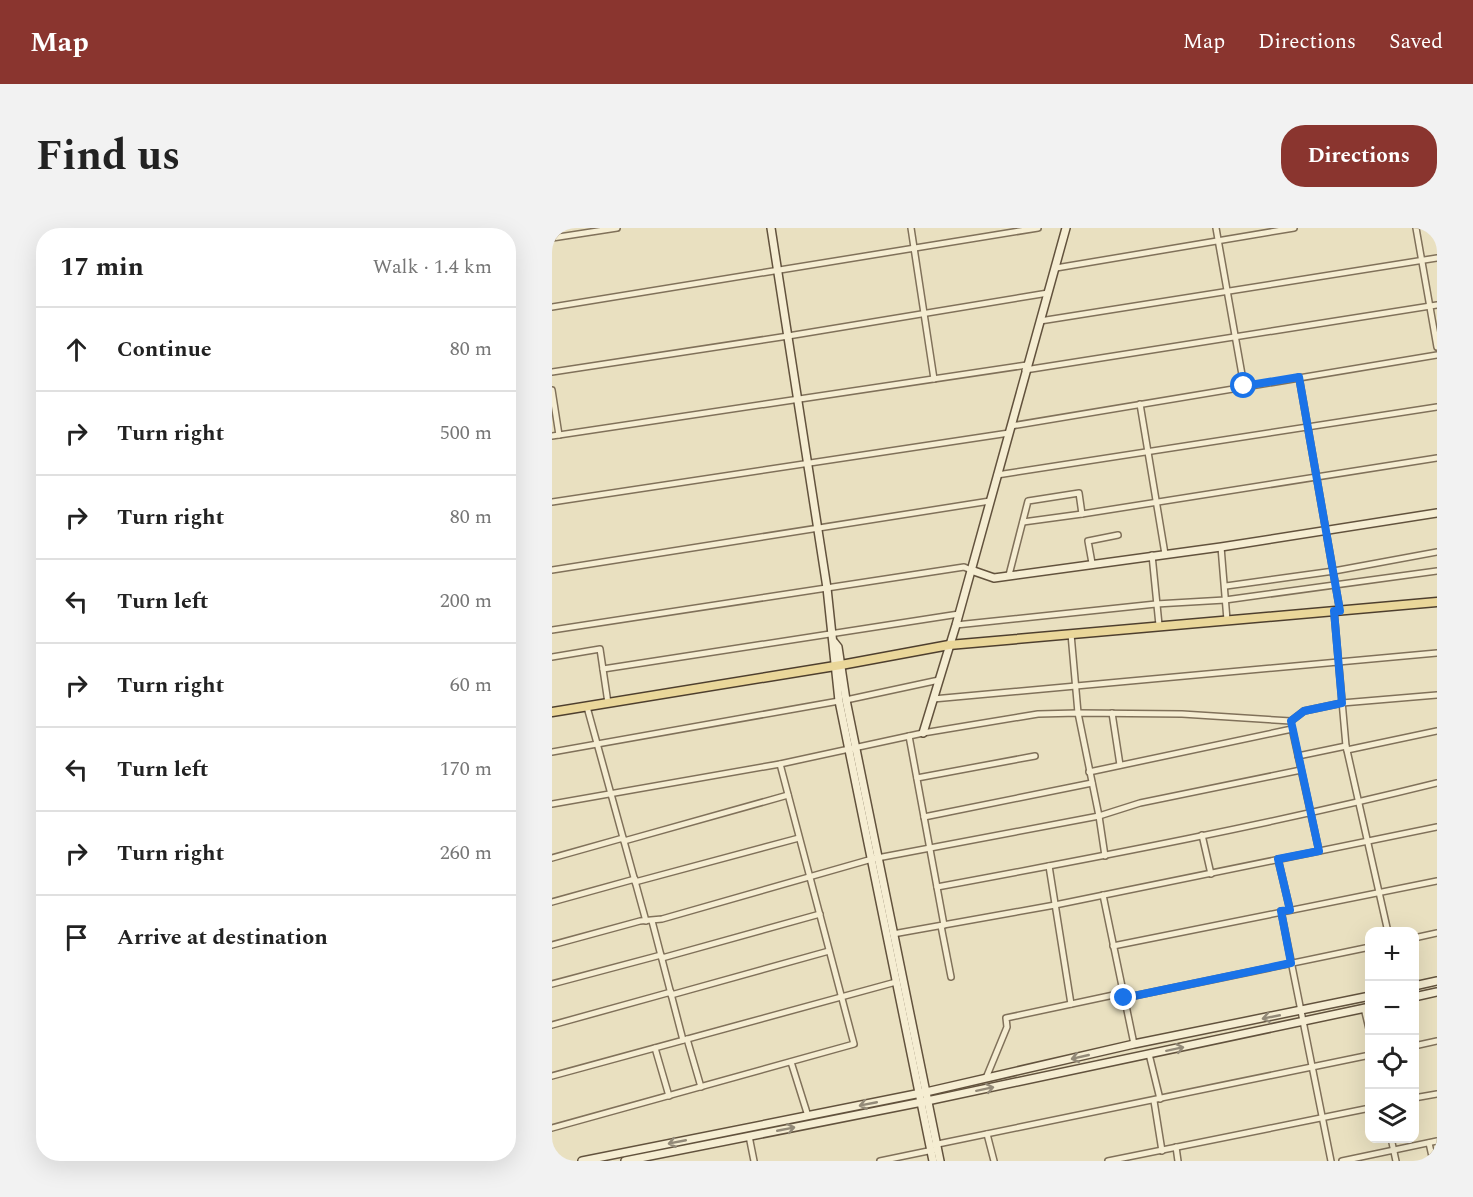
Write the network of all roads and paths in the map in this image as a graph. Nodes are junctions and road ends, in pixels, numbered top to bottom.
1 (617, 228) edge
2 (771, 228) edge
3 (911, 228) edge
4 (1038, 228) edge
5 (1066, 228) edge
6 (1216, 228) edge
7 (1294, 228) edge
8 (1416, 228) edge
9 (552, 238) edge
10 (1218, 241) junction
11 (915, 249) junction
12 (1437, 258) edge
13 (1422, 260) junction
14 (1056, 268) junction
15 (778, 272) junction
16 (1228, 291) junction
17 (1048, 293) junction
18 (1437, 305) edge
19 (1430, 306) junction
20 (552, 307) edge
21 (924, 313) junction
22 (1041, 321) junction
23 (788, 336) junction
24 (1236, 338) junction
25 (1437, 347) edge
26 (1437, 355) edge
27 (1026, 368) junction
28 (552, 372) edge
29 (1299, 377) junction
30 (934, 379) junction
31 (1244, 386) junction
32 (552, 390) edge
33 (798, 400) junction
34 (1140, 404) junction
35 (1437, 407) edge
36 (1308, 428) junction
37 (1010, 429) junction
38 (559, 435) junction
39 (552, 436) edge
40 (1148, 453) junction
41 (1437, 458) edge
42 (807, 464) junction
43 (997, 475) junction
44 (1316, 477) junction
45 (990, 501) junction
46 (552, 502) edge
47 (1156, 502) junction
48 (1437, 513) edge
49 (1082, 514) junction
50 (1023, 522) junction
51 (818, 527) junction
52 (1326, 531) junction
53 (1118, 535) dead end
54 (1221, 547) junction
55 (1437, 552) edge
56 (1165, 554) junction
57 (1152, 555) junction
58 (1092, 564) junction
59 (552, 570) edge
60 (971, 570) junction
61 (1334, 571) junction
62 (1437, 572) edge
63 (1009, 575) junction
64 (1335, 584) junction
65 (1226, 586) junction
66 (827, 588) junction
67 (1226, 600) junction
68 (1437, 602) edge
69 (1156, 604) junction
70 (1337, 611) junction
71 (959, 614) junction
72 (1227, 620) junction
73 (956, 624) junction
74 (1159, 625) junction
75 (552, 630) edge
76 (833, 633) junction
77 (1071, 634) junction
78 (949, 645) junction
79 (1437, 653) edge
80 (552, 657) edge
81 (1339, 661) junction
82 (838, 665) junction
83 (603, 669) junction
84 (939, 680) junction
85 (1075, 685) junction
86 (1437, 695) edge
87 (933, 699) junction
88 (842, 701) junction
89 (608, 703) junction
90 (1342, 703) junction
91 (586, 707) junction
92 (552, 712) edge
93 (1078, 713) junction
94 (1112, 713) junction
95 (1291, 721) junction
96 (1292, 729) junction
97 (1437, 731) edge
98 (923, 733) junction
99 (909, 736) junction
100 (597, 745) junction
101 (1347, 748) junction
102 (852, 749) junction
103 (552, 752) edge
104 (1035, 756) dead end
105 (1298, 756) junction
106 (780, 764) junction
107 (1120, 765) junction
108 (1300, 770) junction
109 (1089, 772) junction
110 (917, 778) junction
111 (1092, 783) junction
112 (1437, 783) edge
113 (610, 794) junction
114 (788, 795) junction
115 (1358, 802) junction
116 (552, 804) edge
117 (1310, 813) junction
118 (1099, 816) junction
119 (924, 817) junction
120 (1437, 827) edge
121 (1203, 835) junction
122 (799, 838) junction
123 (623, 839) junction
124 (1367, 842) junction
125 (930, 849) junction
126 (1319, 851) junction
127 (1105, 856) junction
128 (552, 858) edge
129 (875, 859) junction
130 (1278, 859) junction
131 (1049, 866) junction
132 (1211, 874) junction
133 (810, 877) junction
134 (635, 881) junction
135 (1437, 881) edge
136 (937, 887) junction
137 (1379, 894) junction
138 (1103, 895) junction
139 (552, 902) edge
140 (1055, 905) junction
141 (1290, 910) junction
142 (1281, 911) junction
143 (820, 914) junction
144 (649, 921) junction
145 (942, 925) junction
146 (1387, 927) edge
147 (1437, 933) edge
148 (894, 934) junction
149 (1419, 937) edge
150 (552, 945) edge
151 (1113, 946) junction
152 (1365, 948) edge
153 (829, 951) junction
154 (661, 956) junction
155 (1291, 963) junction
156 (951, 977) dead end
157 (1437, 981) edge
158 (896, 982) junction
159 (552, 984) edge
160 (1419, 985) edge
161 (1437, 992) edge
162 (671, 994) junction
163 (1124, 995) junction
164 (1419, 996) edge
165 (841, 997) junction
166 (1365, 997) edge
167 (1071, 1004) junction
168 (1365, 1007) edge
169 (1300, 1011) junction
170 (1302, 1021) junction
171 (552, 1025) edge
172 (685, 1040) junction
173 (1437, 1041) edge
174 (1134, 1044) junction
175 (1419, 1045) edge
176 (655, 1048) junction
177 (1149, 1054) junction
178 (1365, 1056) edge
179 (791, 1062) junction
180 (1312, 1067) junction
181 (552, 1076) edge
182 (986, 1078) junction
183 (700, 1087) junction
184 (922, 1093) junction
185 (1437, 1094) edge
186 (669, 1096) junction
187 (1419, 1097) edge
188 (1157, 1100) junction
189 (924, 1102) junction
190 (1365, 1109) edge
191 (808, 1116) junction
192 (1322, 1117) junction
193 (552, 1128) edge
194 (987, 1134) junction
195 (749, 1136) junction
196 (1437, 1141) edge
197 (1392, 1143) edge
198 (1429, 1143) junction
199 (934, 1147) junction
200 (1176, 1147) junction
201 (1162, 1150) junction
202 (1394, 1150) junction
203 (582, 1161) edge
204 (625, 1161) edge
205 (754, 1161) edge
206 (880, 1161) edge
207 (933, 1161) edge
208 (940, 1161) edge
209 (994, 1161) edge
210 (1108, 1161) edge
211 (1178, 1161) edge
212 (1331, 1161) edge
213 (1342, 1161) edge
214 (1396, 1161) edge
215 (1433, 1161) edge

1 - 9 street
2 - 15 main road
3 - 11 street
4 - 11 street
5 - 14 main road
6 - 10 street
7 - 10 street
8 - 13 street
10 - 14 street
10 - 16 street
11 - 15 street
11 - 21 street
12 - 13 street
13 - 16 street
13 - 19 street
14 - 17 main road
15 - 20 street
15 - 23 main road
16 - 22 street
16 - 24 street
17 - 21 street
17 - 22 main road
18 - 19 street
19 - 24 street
19 - 25 street
21 - 23 street
21 - 30 street
22 - 27 main road
23 - 28 street
23 - 33 main road
24 - 27 street
24 - 31 street
26 - 29 street
27 - 30 street
27 - 37 main road
29 - 31 street
29 - 36 street
30 - 33 street
31 - 34 street
32 - 38 street
33 - 38 street
33 - 42 main road
34 - 37 street
34 - 40 street
35 - 36 street
36 - 40 street
36 - 44 street
37 - 42 street
37 - 43 main road
38 - 39 street
40 - 43 street
40 - 47 street
41 - 44 street
42 - 46 street
42 - 51 main road
43 - 45 main road
44 - 47 street
44 - 52 street
45 - 51 street
45 - 60 main road
47 - 49 street
47 - 56 street
48 - 52 main road
49 - 50 street
49 - 50 street
50 - 63 street
51 - 59 street
51 - 66 main road
52 - 54 main road
52 - 61 street
53 - 58 street
54 - 56 main road
54 - 65 street
55 - 61 street
56 - 57 main road
57 - 58 main road
57 - 69 street
58 - 63 main road
60 - 63 main road
60 - 66 street
60 - 71 main road
61 - 64 street
61 - 65 street
62 - 64 street
64 - 67 street
64 - 70 street
65 - 67 street
66 - 75 street
66 - 76 main road
67 - 69 street
67 - 72 street
68 - 70 main road
69 - 73 street
69 - 74 street
70 - 72 main road
70 - 81 street
71 - 73 main road
71 - 76 street
72 - 74 main road
73 - 78 main road
74 - 77 main road
76 - 82 main road
76 - 83 street
77 - 78 main road
77 - 85 street
78 - 82 main road
78 - 84 main road
79 - 81 street
80 - 83 street
81 - 85 street
81 - 90 street
82 - 88 main road
82 - 89 main road
83 - 89 street
84 - 87 main road
84 - 88 street
85 - 87 street
85 - 93 street
86 - 90 street
87 - 98 main road
88 - 100 street
88 - 102 main road
89 - 91 main road
90 - 95 street
90 - 101 street
91 - 92 main road
91 - 100 street
93 - 94 street
93 - 98 street
93 - 109 street
94 - 95 street
94 - 107 street
95 - 96 street
96 - 105 street
96 - 107 street
97 - 101 street
98 - 99 street
99 - 102 street
99 - 110 street
100 - 103 street
100 - 113 street
101 - 105 street
101 - 115 street
102 - 106 street
102 - 129 main road
104 - 110 street
105 - 108 street
106 - 113 street
106 - 114 street
107 - 109 street
108 - 117 street
108 - 118 street
109 - 111 street
110 - 119 street
111 - 118 street
111 - 119 street
112 - 115 street
113 - 116 street
113 - 123 street
114 - 122 street
114 - 123 street
115 - 117 street
115 - 124 street
117 - 121 street
117 - 126 street
118 - 125 street
118 - 127 street
119 - 125 street
120 - 124 street
121 - 127 street
121 - 132 street
122 - 133 street
122 - 134 street
123 - 128 street
123 - 134 street
124 - 126 street
124 - 137 street
125 - 129 street
125 - 136 street
126 - 130 street
127 - 131 street
129 - 133 street
129 - 148 main road
129 - 158 main road
130 - 132 street
130 - 141 street
131 - 136 street
131 - 140 street
132 - 138 street
133 - 143 street
133 - 144 street
134 - 139 street
134 - 144 street
135 - 137 street
136 - 145 street
137 - 141 street
137 - 146 street
138 - 140 street
138 - 151 street
140 - 145 street
140 - 167 street
141 - 142 street
142 - 151 street
142 - 155 street
143 - 153 street
143 - 154 street
144 - 150 street
144 - 154 street
145 - 148 street
145 - 156 street
147 - 149 street
148 - 184 main road
151 - 163 street
152 - 155 street
153 - 162 street
153 - 165 street
154 - 159 street
154 - 162 street
155 - 163 street
155 - 169 street
157 - 160 main road
158 - 165 street
158 - 184 main road
161 - 164 main road
162 - 171 street
162 - 172 street
163 - 167 street
163 - 174 street
165 - 172 street
165 - 179 street
166 - 169 main road
167 - 182 street
168 - 170 main road
169 - 170 street
169 -> 174 main road
177 -> 170 main road
170 - 180 street
172 - 176 street
172 - 183 street
173 - 175 street
174 -> 182 main road
176 - 181 street
176 - 186 street
177 - 188 street
189 -> 177 main road
178 - 180 street
179 - 183 street
179 - 191 street
180 - 188 street
180 - 192 street
182 - 184 main road
183 - 186 street
184 - 189 main road
184 -> 191 main road
185 - 187 street
186 - 193 street
188 - 194 street
188 - 201 street
195 -> 189 main road
189 - 199 main road
190 - 192 street
191 -> 203 main road
192 - 200 street
192 - 212 street
194 - 199 street
194 - 209 street
195 - 204 main road
195 - 205 street
196 - 198 street
197 - 202 street
198 - 202 street
198 - 215 street
199 - 206 street
199 - 207 main road
199 - 208 main road
200 - 201 street
200 - 211 street
201 - 210 street
202 - 213 street
202 - 214 street

